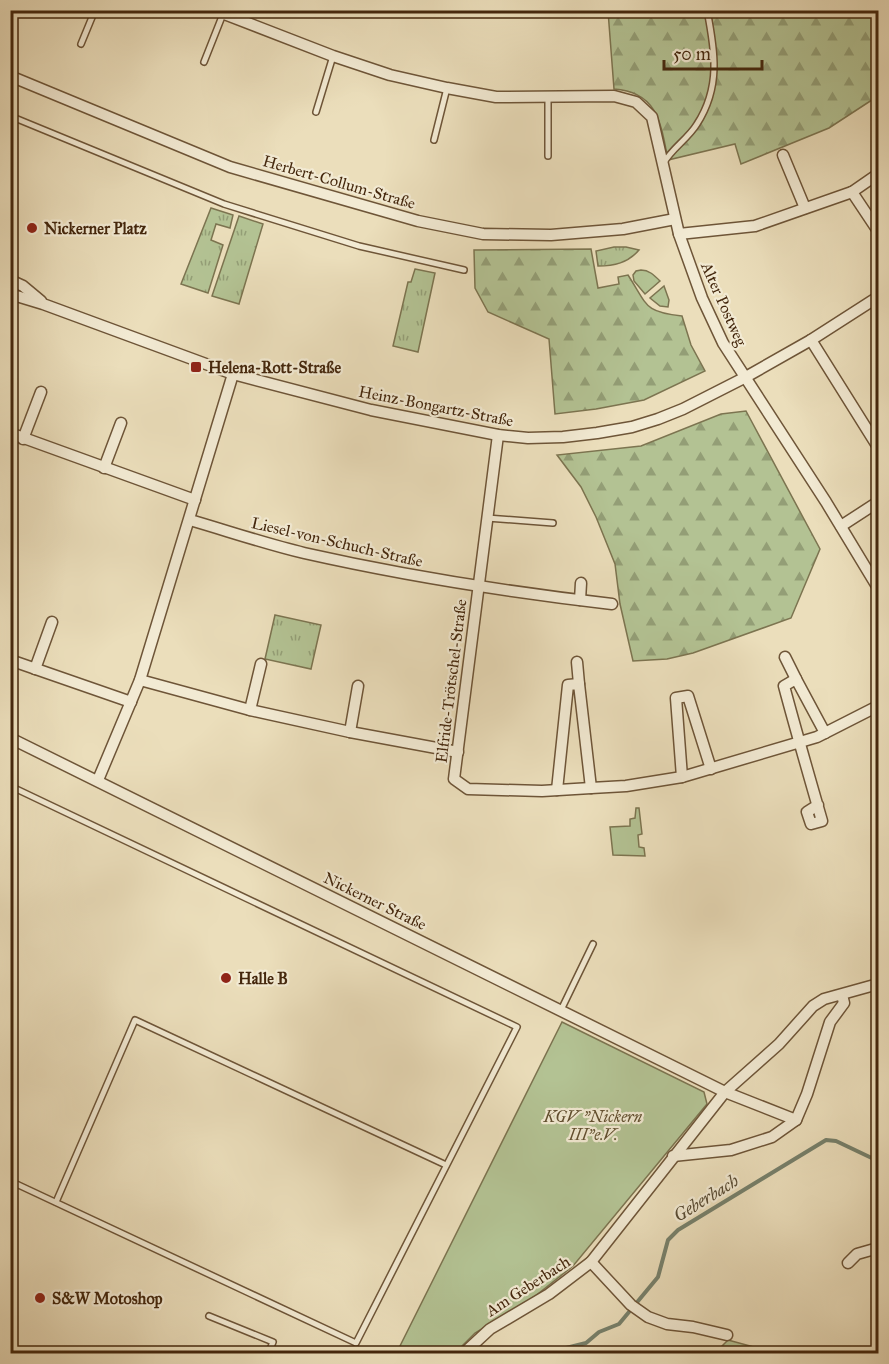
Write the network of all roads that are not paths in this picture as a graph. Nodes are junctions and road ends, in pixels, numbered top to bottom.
1 (95, 10) edge
2 (707, 10) edge
3 (219, 12) edge
4 (81, 44) dead end
5 (333, 56) junction
6 (204, 62) dead end
7 (10, 76) edge
8 (447, 88) junction
9 (548, 97) junction
10 (316, 112) dead end
11 (10, 116) edge
12 (434, 140) dead end
13 (783, 155) dead end
14 (548, 156) dead end
15 (663, 165) junction
16 (879, 174) edge
17 (852, 192) junction
18 (805, 208) junction
19 (675, 219) junction
20 (879, 231) edge
21 (679, 234) junction
22 (464, 270) dead end
23 (10, 280) edge
24 (10, 294) edge
25 (879, 297) edge
26 (43, 304) junction
27 (811, 340) junction
28 (233, 374) junction
29 (744, 378) junction
30 (41, 392) dead end
31 (121, 423) dead end
32 (10, 433) edge
33 (498, 435) junction
34 (23, 439) junction
35 (879, 447) edge
36 (104, 468) junction
37 (195, 500) junction
38 (879, 502) edge
39 (487, 518) junction
40 (190, 520) junction
41 (553, 523) dead end
42 (841, 526) junction
43 (580, 583) dead end
44 (478, 587) junction
45 (879, 588) edge
46 (580, 600) junction
47 (612, 604) dead end
48 (52, 622) dead end
49 (785, 657) dead end
50 (10, 660) edge
51 (577, 662) dead end
52 (261, 664) dead end
53 (35, 669) junction
54 (796, 679) junction
55 (140, 680) junction
56 (579, 684) junction
57 (358, 686) dead end
58 (131, 702) junction
59 (879, 706) edge
60 (250, 710) junction
61 (350, 732) junction
62 (825, 733) junction
63 (10, 738) edge
64 (800, 743) junction
65 (458, 752) junction
66 (711, 769) junction
67 (682, 777) junction
68 (98, 780) junction
69 (10, 786) edge
70 (591, 789) junction
71 (557, 790) junction
72 (818, 805) dead end
73 (593, 944) dead end
74 (879, 984) edge
75 (842, 994) junction
76 (561, 1010) junction
77 (725, 1092) junction
78 (796, 1120) junction
79 (674, 1156) junction
80 (446, 1165) junction
81 (10, 1181) edge
82 (56, 1203) junction
83 (879, 1248) edge
84 (591, 1262) junction
85 (848, 1263) dead end
86 (209, 1316) dead end
87 (727, 1335) dead end
88 (268, 1353) edge
89 (463, 1353) edge

1 - 4 lane
2 - 15 lane
3 - 5 street, Alter Postweg
3 - 6 lane
5 - 8 street, Alter Postweg
5 - 10 lane
7 - 19 street, Herbert-Collum-Straße
8 - 9 street, Alter Postweg
8 - 12 lane
9 - 14 lane
9 - 15 street, Alter Postweg
11 - 22 lane
13 - 18 street
15 - 19 street, Alter Postweg
16 - 17 street
17 - 18 street
17 - 20 street
18 - 21 street
19 - 21 street, Alter Postweg
21 - 29 street, Alter Postweg
23 - 26 street, Heinz-Bongartz-Straße
24 - 26 street, Heinz-Bongartz-Straße
25 - 27 street, Heinz-Bongartz-Straße
26 - 28 street, Heinz-Bongartz-Straße
27 - 29 street, Heinz-Bongartz-Straße
27 - 35 street
28 - 33 street, Heinz-Bongartz-Straße
28 - 37 street
29 - 33 street, Heinz-Bongartz-Straße
29 - 42 street, Alter Postweg
30 - 34 street
31 - 36 street
32 - 34 street
33 - 39 street, Elfride-Trötschel-Straße
34 - 36 street
36 - 37 street
37 - 40 street
38 - 42 street
39 - 41 lane
39 - 44 street, Elfride-Trötschel-Straße
40 - 44 street, Liesel-von-Schuch-Straße
40 - 55 street
42 - 45 street, Alter Postweg
43 - 46 street
44 - 46 street, Elfride-Trötschel-Straße
44 - 65 street, Elfride-Trötschel-Straße
46 - 47 street, Elfride-Trötschel-Straße
48 - 53 street
49 - 54 street
50 - 53 street
51 - 56 street
52 - 60 street
53 - 58 street
54 - 62 street
54 - 64 street
55 - 58 street
55 - 60 street
56 - 70 street
56 - 71 street
57 - 61 street
58 - 68 street
59 - 62 street
60 - 61 street
61 - 65 street
62 - 64 street
63 - 68 street, Nickerner Straße
64 - 66 street
64 - 72 street
65 - 71 street, Elfride-Trötschel-Straße
66 - 67 street
66 - 67 street
67 - 70 street
68 - 76 street, Nickerner Straße
69 - 80 lane
70 - 71 street
73 - 76 lane
74 - 75 street, Am Geberbach
75 - 77 street, Am Geberbach
75 - 78 street
76 - 77 street, Nickerner Straße
77 - 78 street
77 - 79 street, Am Geberbach
78 - 79 street
79 - 84 street, Am Geberbach
80 - 82 lane
80 - 82 lane
81 - 82 lane
83 - 85 street
84 - 87 street
84 - 89 street, Am Geberbach
86 - 88 lane

